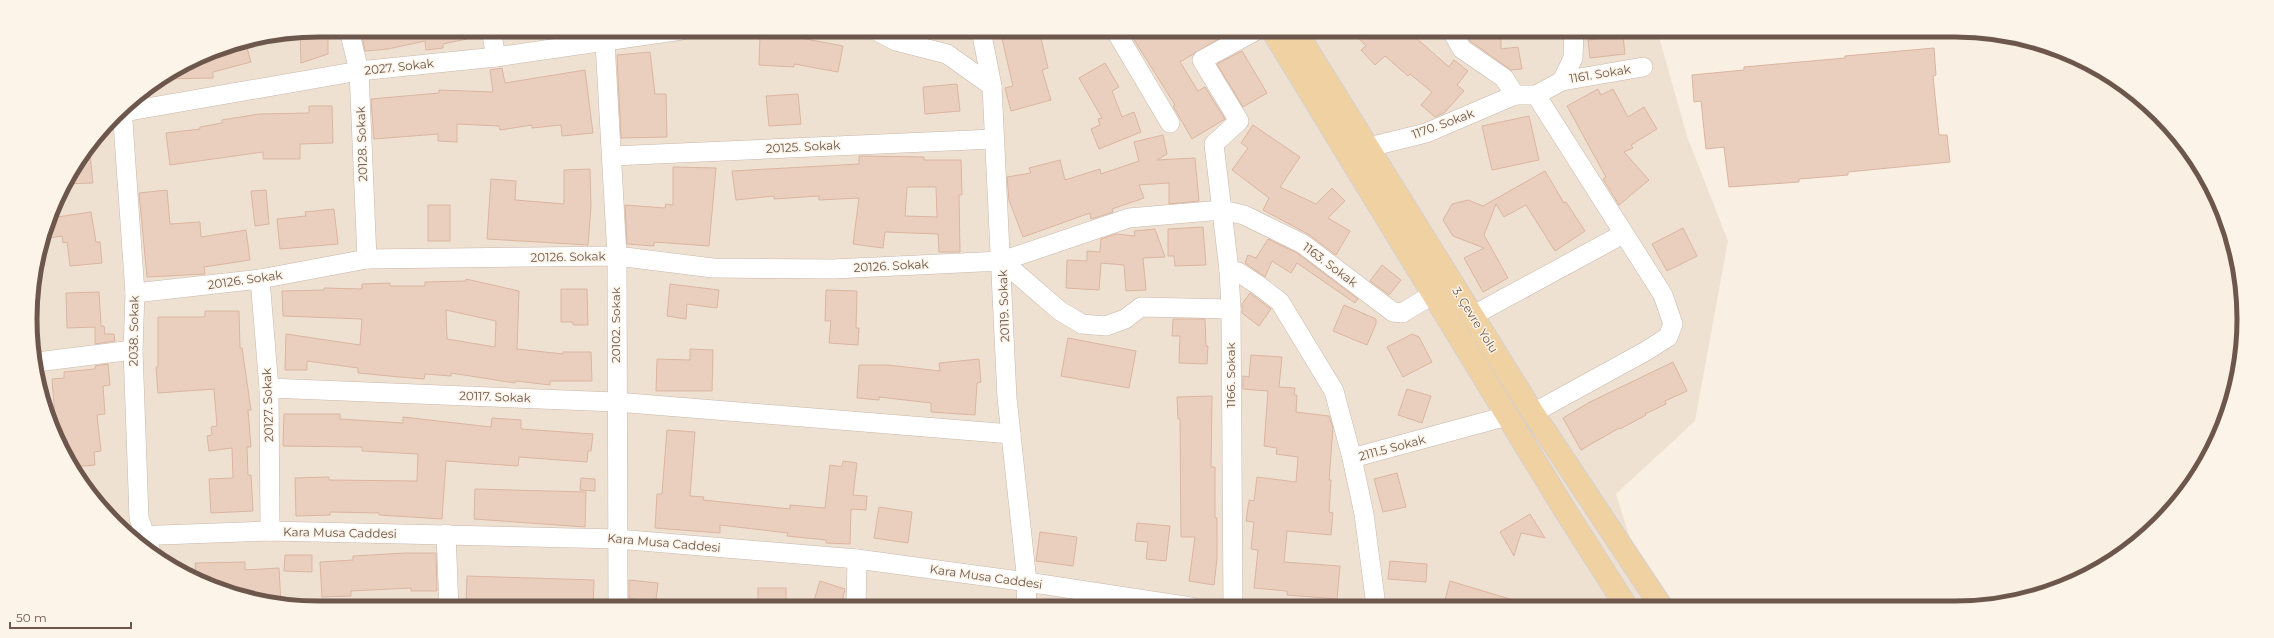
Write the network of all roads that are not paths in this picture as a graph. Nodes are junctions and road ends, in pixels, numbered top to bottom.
1 (350, 37) edge
2 (492, 37) edge
3 (637, 37) edge
4 (890, 37) edge
5 (982, 37) edge
6 (1119, 37) edge
7 (1244, 37) edge
8 (1276, 37) edge
9 (1299, 37) edge
10 (1455, 37) edge
11 (1574, 37) edge
12 (605, 42) junction
13 (496, 57) junction
14 (1643, 67) dead end
15 (359, 71) junction
16 (1562, 80) junction
17 (992, 86) junction
18 (1515, 95) junction
19 (1536, 95) junction
20 (131, 109) edge
21 (122, 118) edge
22 (1170, 123) dead end
23 (994, 139) junction
24 (1369, 147) junction
25 (612, 156) junction
26 (1222, 210) junction
27 (1623, 234) junction
28 (617, 256) junction
29 (367, 259) junction
30 (1002, 261) junction
31 (1229, 270) junction
32 (260, 279) junction
33 (135, 293) junction
34 (1432, 295) junction
35 (1231, 309) junction
36 (1472, 316) junction
37 (133, 350) junction
38 (40, 362) edge
39 (269, 388) junction
40 (616, 402) junction
41 (1533, 413) junction
42 (1507, 416) junction
43 (1011, 434) junction
44 (1352, 458) junction
45 (270, 531) junction
46 (446, 534) junction
47 (143, 539) edge
48 (617, 539) junction
49 (145, 541) edge
50 (857, 560) junction
51 (1027, 582) junction
52 (449, 601) edge
53 (618, 601) edge
54 (856, 601) edge
55 (1026, 601) edge
56 (1152, 601) edge
57 (1233, 601) edge
58 (1375, 601) edge
59 (1623, 601) edge
60 (1658, 601) edge

1 - 15 street, 20128. Sokak
2 - 13 street
3 - 12 street, 2027. Sokak
4 - 17 street
5 - 17 street, 20119. Sokak
6 - 22 street
7 - 26 street, 1166. Sokak
8 - 34 main road, 3. Çevre Yolu
9 - 24 main road, 3. Çevre Yolu
10 - 18 street
11 - 16 street
12 - 13 street, 2027. Sokak
12 - 25 street, 20102. Sokak
13 - 15 street, 2027. Sokak
14 - 16 street, 1161. Sokak
15 - 20 street, 2027. Sokak
15 - 29 street, 20128. Sokak
16 - 19 street, 1161. Sokak
17 - 23 street, 20119. Sokak
18 - 19 street
18 - 24 street, 1170. Sokak
19 - 27 street
21 - 33 street, 2038. Sokak
23 - 25 street, 20125. Sokak
23 - 30 street, 20119. Sokak
24 - 36 main road, 3. Çevre Yolu
25 - 28 street, 20102. Sokak
26 - 30 street, 1163. Sokak
26 - 31 street, 1166. Sokak
26 - 34 street, 1163. Sokak
27 - 36 street
27 - 41 street
28 - 29 street, 20126. Sokak
28 - 30 street, 20126. Sokak
28 - 40 street, 20102. Sokak
29 - 32 street, 20126. Sokak
30 - 35 street
30 - 43 street, 20119. Sokak
31 - 35 street, 1166. Sokak
31 - 44 street
32 - 33 street, 20126. Sokak
32 - 39 street, 20127. Sokak
33 - 37 street, 2038. Sokak
34 - 42 main road, 3. Çevre Yolu
35 - 57 street, 1166. Sokak
36 - 41 main road, 3. Çevre Yolu
37 - 38 street
37 - 47 street, 2038. Sokak
39 - 40 street, 20117. Sokak
39 - 45 street, 20127. Sokak
40 - 43 street, 20117. Sokak
40 - 48 street, 20102. Sokak
41 - 60 main road, 3. Çevre Yolu
42 - 44 street, 2111.5 Sokak
42 - 59 main road, 3. Çevre Yolu
43 - 51 street, 20119. Sokak
44 - 58 street, 2111.5 Sokak
45 - 46 street, Kara Musa Caddesi
45 - 49 street, Kara Musa Caddesi
46 - 48 street, Kara Musa Caddesi
46 - 52 street
48 - 50 street, Kara Musa Caddesi
48 - 53 street, 20102. Sokak
50 - 51 street, Kara Musa Caddesi
50 - 54 street
51 - 55 street, 20119. Sokak
51 - 56 street, Kara Musa Caddesi

